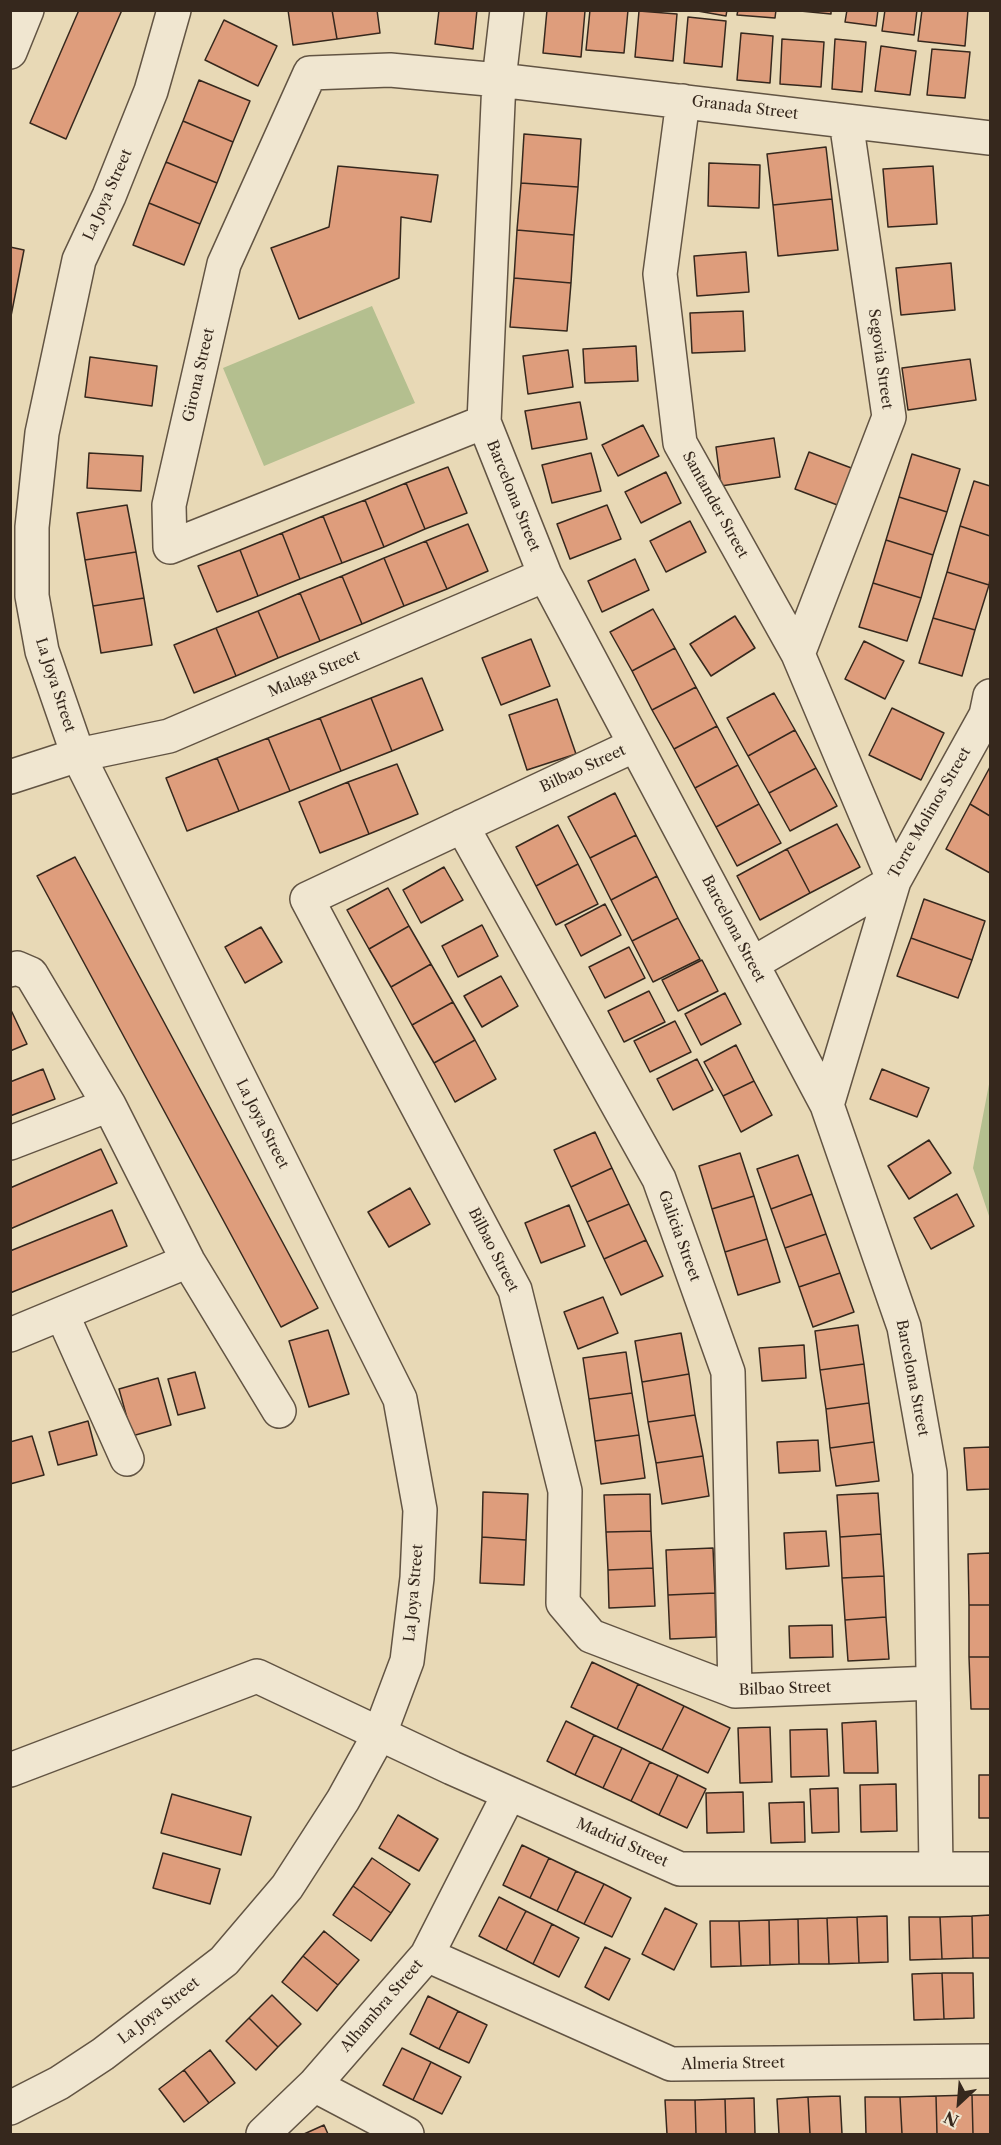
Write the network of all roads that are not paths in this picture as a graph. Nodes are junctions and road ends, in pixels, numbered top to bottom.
1 (25, 10) edge
2 (174, 10) edge
3 (507, 10) edge
4 (10, 14) edge
5 (10, 52) edge
6 (499, 80) junction
7 (683, 101) junction
8 (846, 121) junction
9 (990, 138) edge
10 (484, 422) junction
11 (545, 575) junction
12 (798, 654) junction
13 (990, 696) edge
14 (635, 745) junction
15 (78, 755) junction
16 (10, 777) edge
17 (462, 826) junction
18 (894, 881) junction
19 (752, 964) junction
20 (10, 970) edge
21 (109, 1105) junction
22 (827, 1105) junction
23 (10, 1143) edge
24 (188, 1261) junction
25 (62, 1314) junction
26 (10, 1335) edge
27 (279, 1411) dead end
28 (127, 1459) dead end
29 (933, 1683) junction
30 (735, 1691) junction
31 (380, 1733) junction
32 (10, 1770) edge
33 (509, 1794) junction
34 (936, 1869) junction
35 (990, 1869) edge
36 (427, 1955) junction
37 (990, 2061) edge
38 (314, 2085) junction
39 (10, 2108) edge
40 (263, 2134) edge
41 (407, 2134) edge

1 - 4 street
1 - 5 street
2 - 15 street, La Joya Street
3 - 6 street, Barcelona Street
6 - 7 street, Granada Street
6 - 10 street, Barcelona Street
6 - 10 street, Girona Street
7 - 8 street, Granada Street
7 - 12 street, Santander Street
8 - 9 street, Granada Street
8 - 12 street, Segovia Street
10 - 11 street, Barcelona Street
11 - 14 street, Barcelona Street
11 - 15 street, Malaga Street
12 - 18 street, Santander Street
13 - 18 street, Torre Molinos Street
14 - 17 street, Bilbao Street
14 - 19 street, Barcelona Street
15 - 16 street, Malaga Street
15 - 31 street, La Joya Street
17 - 30 street, Galicia Street
17 - 30 street, Bilbao Street
18 - 19 street, Torre Molinos Street
18 - 22 street
19 - 22 street, Barcelona Street
20 - 21 street
21 - 23 street
21 - 24 street
22 - 29 street, Barcelona Street
24 - 25 street
24 - 27 street
25 - 26 street
25 - 28 street
29 - 30 street, Bilbao Street
29 - 34 street, Barcelona Street
31 - 32 street, Madrid Street
31 - 33 street, Madrid Street
31 - 39 street, La Joya Street
33 - 34 street, Madrid Street
33 - 36 street, Alhambra Street
34 - 35 street, Madrid Street
36 - 37 street, Almeria Street
36 - 38 street, Alhambra Street
38 - 40 street, Alhambra Street
38 - 41 street

